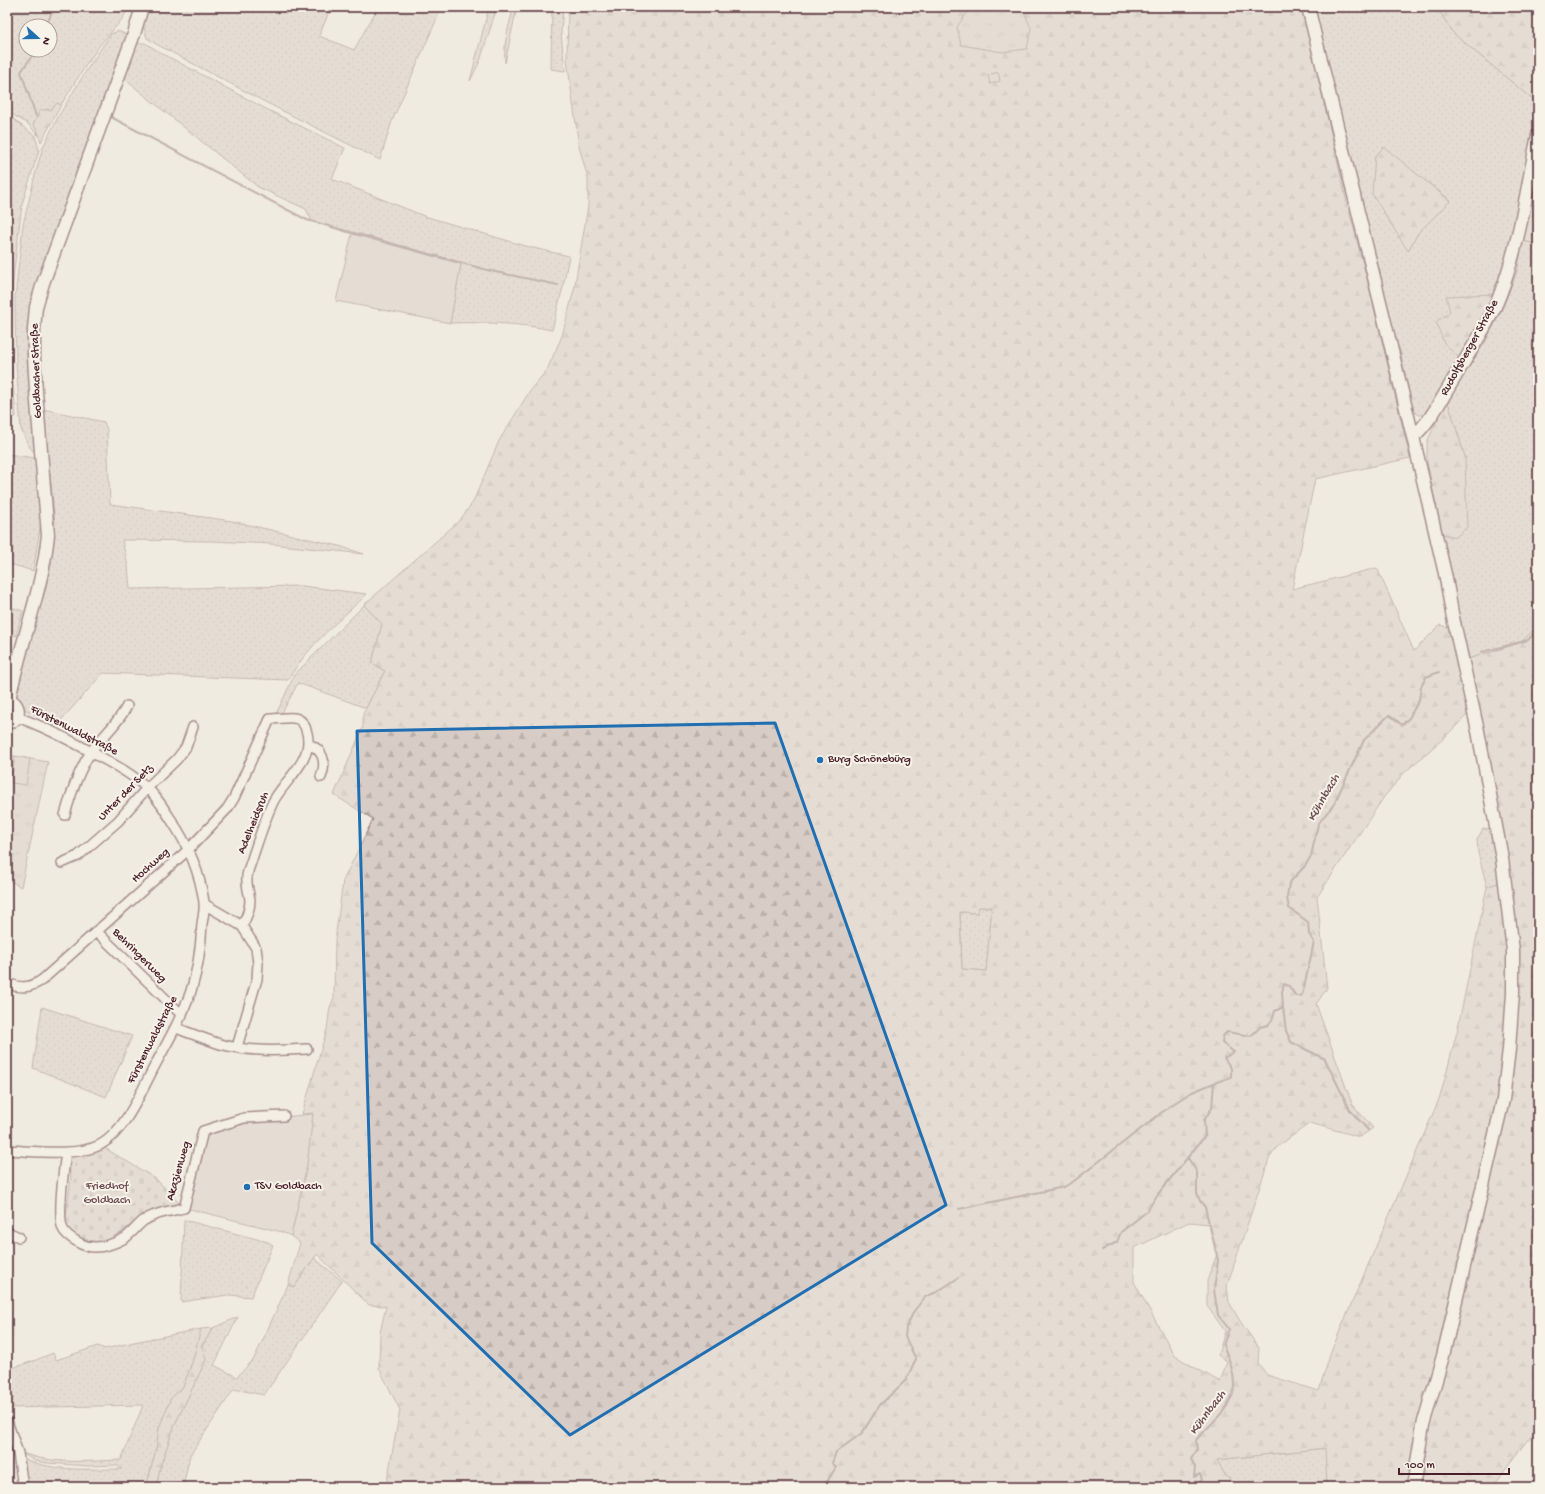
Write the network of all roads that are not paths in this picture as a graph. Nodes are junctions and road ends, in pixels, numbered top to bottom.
1 (142, 7) edge
2 (1308, 7) edge
3 (1538, 135) edge
4 (1413, 437) junction
5 (8, 700) edge
6 (127, 706) dead end
7 (12, 720) edge
8 (193, 726) dead end
9 (308, 744) junction
10 (91, 752) junction
11 (321, 777) dead end
12 (147, 788) junction
13 (65, 815) dead end
14 (188, 850) junction
15 (62, 863) dead end
16 (204, 904) junction
17 (242, 926) junction
18 (96, 931) junction
19 (7, 983) edge
20 (182, 1015) junction
21 (176, 1028) junction
22 (237, 1047) junction
23 (307, 1049) dead end
24 (284, 1116) dead end
25 (7, 1150) edge
26 (66, 1152) junction
27 (7, 1232) edge
28 (19, 1237) dead end
29 (7, 1420) edge
30 (23, 1487) edge
31 (1413, 1487) edge

1 - 5 main road, Goldbacher Straße
2 - 4 main road
3 - 4 main road, Rudolfsberger Straße
4 - 31 main road
5 - 7 main road, Goldbacher Straße
6 - 10 street
7 - 10 street, Fürstenwaldstraße
8 - 12 street, Unter der Setz
9 - 11 street
9 - 14 street, Hochweg
9 - 17 street, Adelheidsruh
10 - 12 street, Fürstenwaldstraße
10 - 13 street
12 - 14 street, Fürstenwaldstraße
12 - 15 street, Unter der Setz
14 - 16 street, Fürstenwaldstraße
14 - 18 street, Hochweg
16 - 17 street
16 - 20 street, Fürstenwaldstraße
17 - 22 street
18 - 19 street, Hochweg
18 - 20 street, Behringerweg
20 - 21 street, Fürstenwaldstraße
21 - 22 street
21 - 26 street, Fürstenwaldstraße
22 - 23 street
24 - 26 street, Akazienweg
25 - 26 street, Fürstenwaldstraße
27 - 28 street
29 - 30 street

